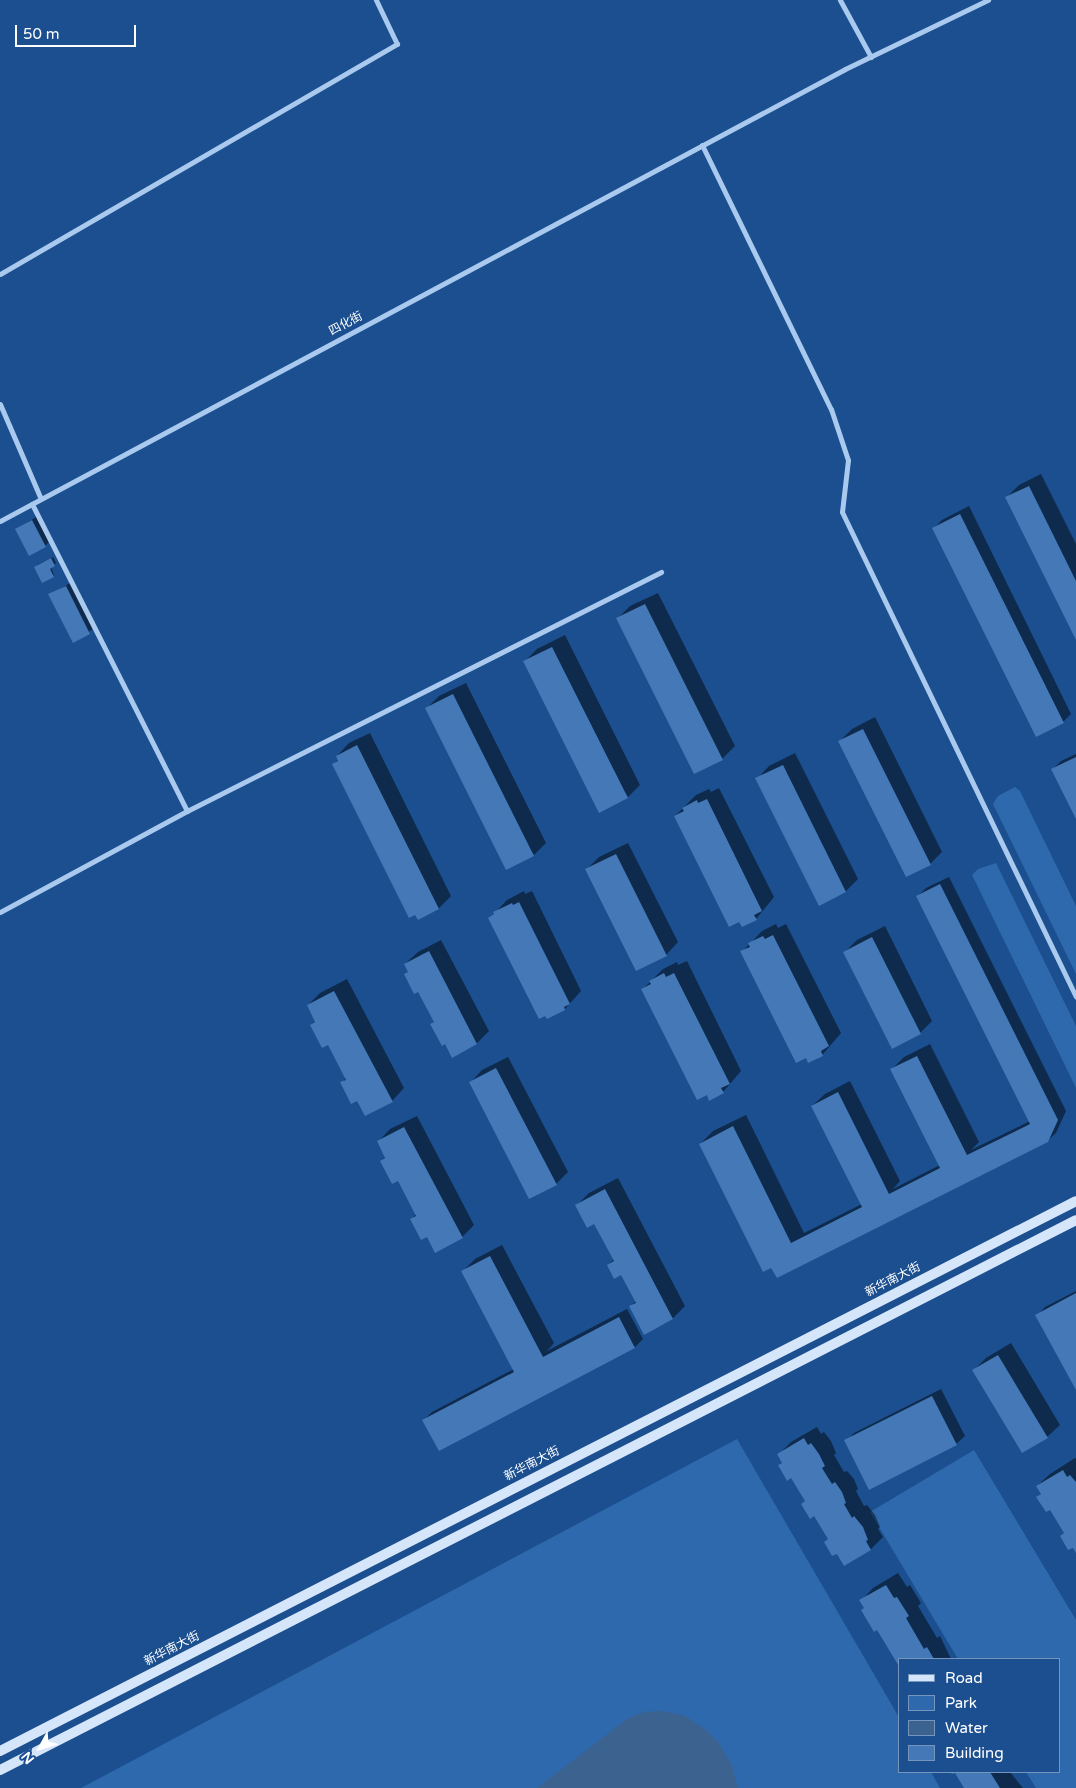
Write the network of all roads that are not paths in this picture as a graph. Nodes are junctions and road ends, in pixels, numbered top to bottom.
1 (376, 0) edge
2 (840, 0) edge
3 (988, 0) edge
4 (871, 57) junction
5 (702, 145) junction
6 (0, 274) edge
7 (0, 404) edge
8 (41, 499) junction
9 (32, 504) junction
10 (0, 521) edge
11 (661, 572) dead end
12 (187, 811) junction
13 (0, 912) edge
14 (1076, 997) edge
15 (1076, 1201) edge
16 (1076, 1220) edge
17 (0, 1751) edge
18 (0, 1770) edge

1 - 6 street
2 - 4 street
3 - 4 street, 四化街
4 - 5 street, 四化街
5 - 8 street, 四化街
5 - 14 street
7 - 8 street
8 - 9 street, 四化街
9 - 10 street, 四化街
9 - 12 street
11 - 12 street
12 - 13 street
15 - 17 main road, 新华南大街
16 - 18 main road

